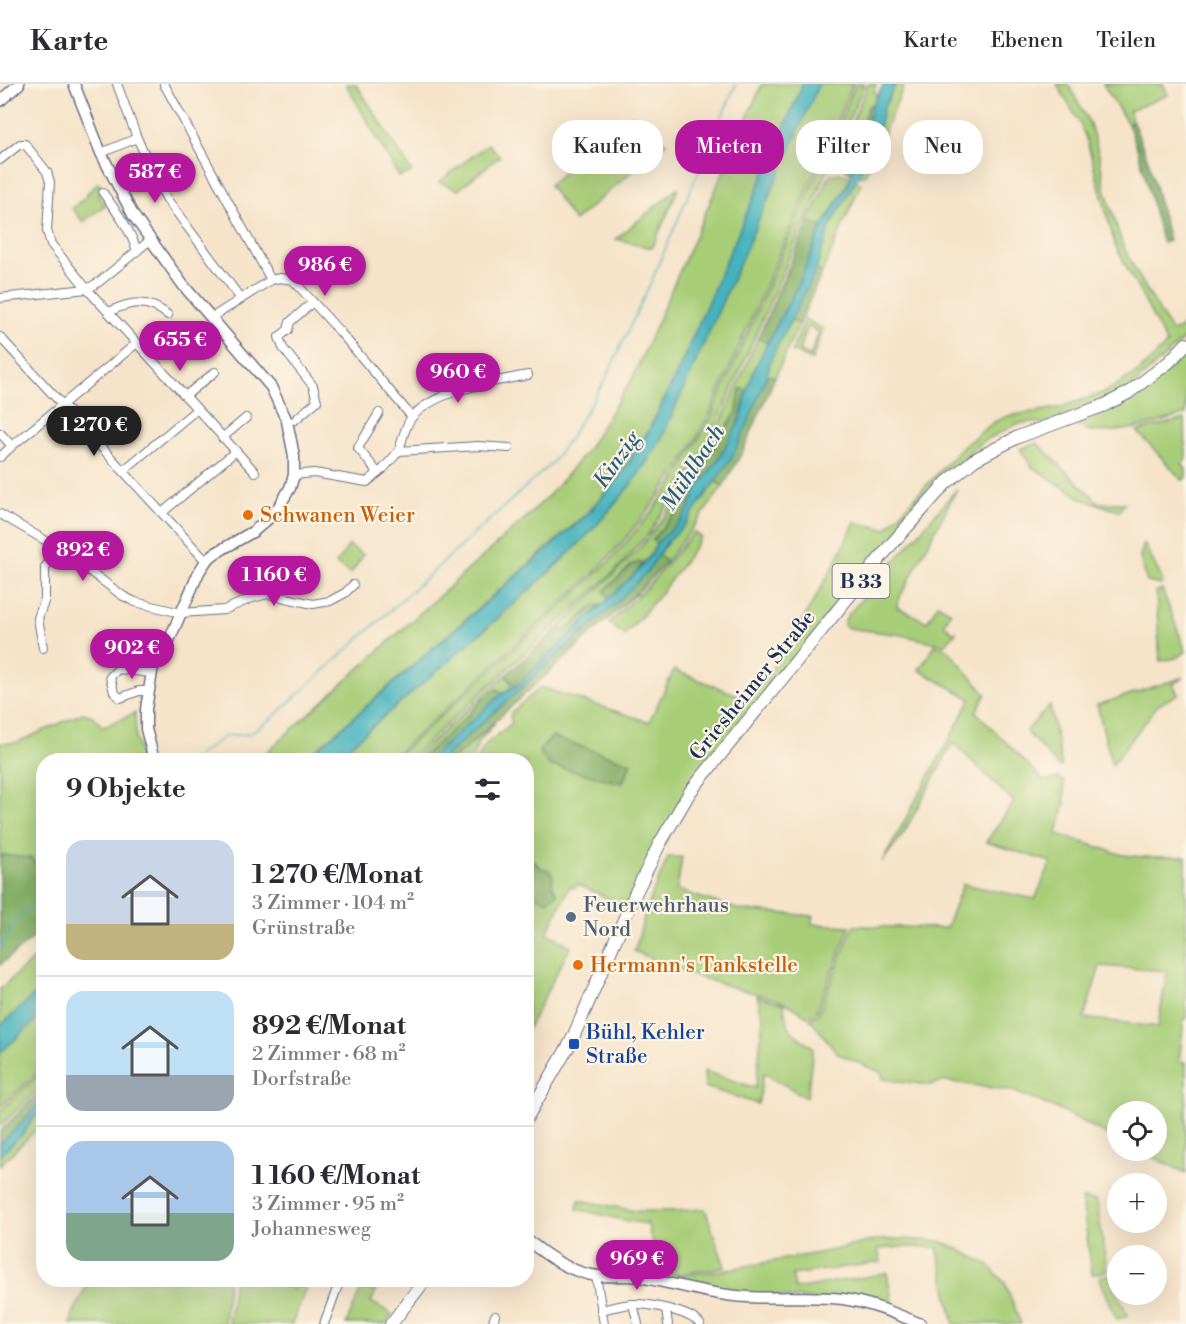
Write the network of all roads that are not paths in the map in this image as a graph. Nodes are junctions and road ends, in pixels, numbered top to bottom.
1 (19, 84) edge
2 (74, 84) edge
3 (117, 84) edge
4 (164, 84) edge
5 (0, 101) edge
6 (137, 138) junction
7 (101, 153) junction
8 (0, 160) edge
9 (103, 194) dead end
10 (150, 241) junction
11 (137, 251) junction
12 (271, 280) junction
13 (87, 289) junction
14 (0, 298) edge
15 (241, 299) junction
16 (313, 302) junction
17 (109, 312) junction
18 (168, 315) dead end
19 (211, 318) junction
20 (0, 336) edge
21 (137, 343) junction
22 (1186, 345) edge
23 (215, 372) dead end
24 (528, 375) dead end
25 (184, 396) junction
26 (63, 404) junction
27 (196, 410) junction
28 (379, 413) dead end
29 (412, 417) junction
30 (246, 418) dead end
31 (295, 420) dead end
32 (0, 433) edge
33 (222, 438) junction
34 (12, 446) junction
35 (509, 448) dead end
36 (236, 451) junction
37 (399, 451) junction
38 (0, 458) edge
39 (124, 470) junction
40 (255, 472) dead end
41 (378, 473) junction
42 (294, 475) junction
43 (163, 512) junction
44 (0, 514) edge
45 (60, 549) junction
46 (206, 561) junction
47 (352, 585) dead end
48 (181, 613) junction
49 (43, 648) dead end
50 (151, 673) junction
51 (149, 691) junction
52 (151, 753) edge
53 (534, 1105) edge
54 (534, 1245) edge
55 (596, 1276) junction
56 (337, 1287) edge
57 (420, 1287) edge
58 (633, 1304) junction
59 (601, 1310) junction
60 (666, 1310) junction
61 (495, 1316) dead end
62 (324, 1324) edge
63 (391, 1324) edge
64 (492, 1324) edge
65 (604, 1324) edge
66 (638, 1324) edge
67 (668, 1324) edge
68 (700, 1324) edge
69 (921, 1324) edge

1 - 5 street
2 - 7 street
3 - 6 street
4 - 12 street
6 - 7 street
6 - 15 street
7 - 10 street
8 - 13 street
9 - 11 street
10 - 11 street
10 - 19 street
11 - 13 street
12 - 15 street
12 - 16 street
13 - 14 street
13 - 17 street
15 - 19 street
16 - 29 street
16 - 31 street
17 - 18 street
17 - 21 street
19 - 42 street
20 - 26 street
21 - 25 street
21 - 26 street
22 - 53 main road, Griesheimer Straße / B 33
23 - 25 street
24 - 29 street
25 - 27 street
26 - 34 street
26 - 39 street
27 - 33 street
27 - 39 street
28 - 41 street
29 - 37 street
30 - 33 street
32 - 34 street
33 - 36 street
34 - 38 street
35 - 37 street
36 - 40 street
36 - 43 street
37 - 41 street
39 - 43 street
41 - 42 street
42 - 46 street
43 - 46 street
44 - 45 street
45 - 48 street
45 - 49 street
46 - 48 street
47 - 48 street
48 - 50 street
50 - 51 street
50 - 51 street
51 - 52 street
54 - 55 street
55 - 59 street
55 - 69 street
56 - 62 street
57 - 63 main road
58 - 59 street
58 - 60 street
58 - 66 street
59 - 65 street
60 - 67 street
60 - 68 street
61 - 64 street

